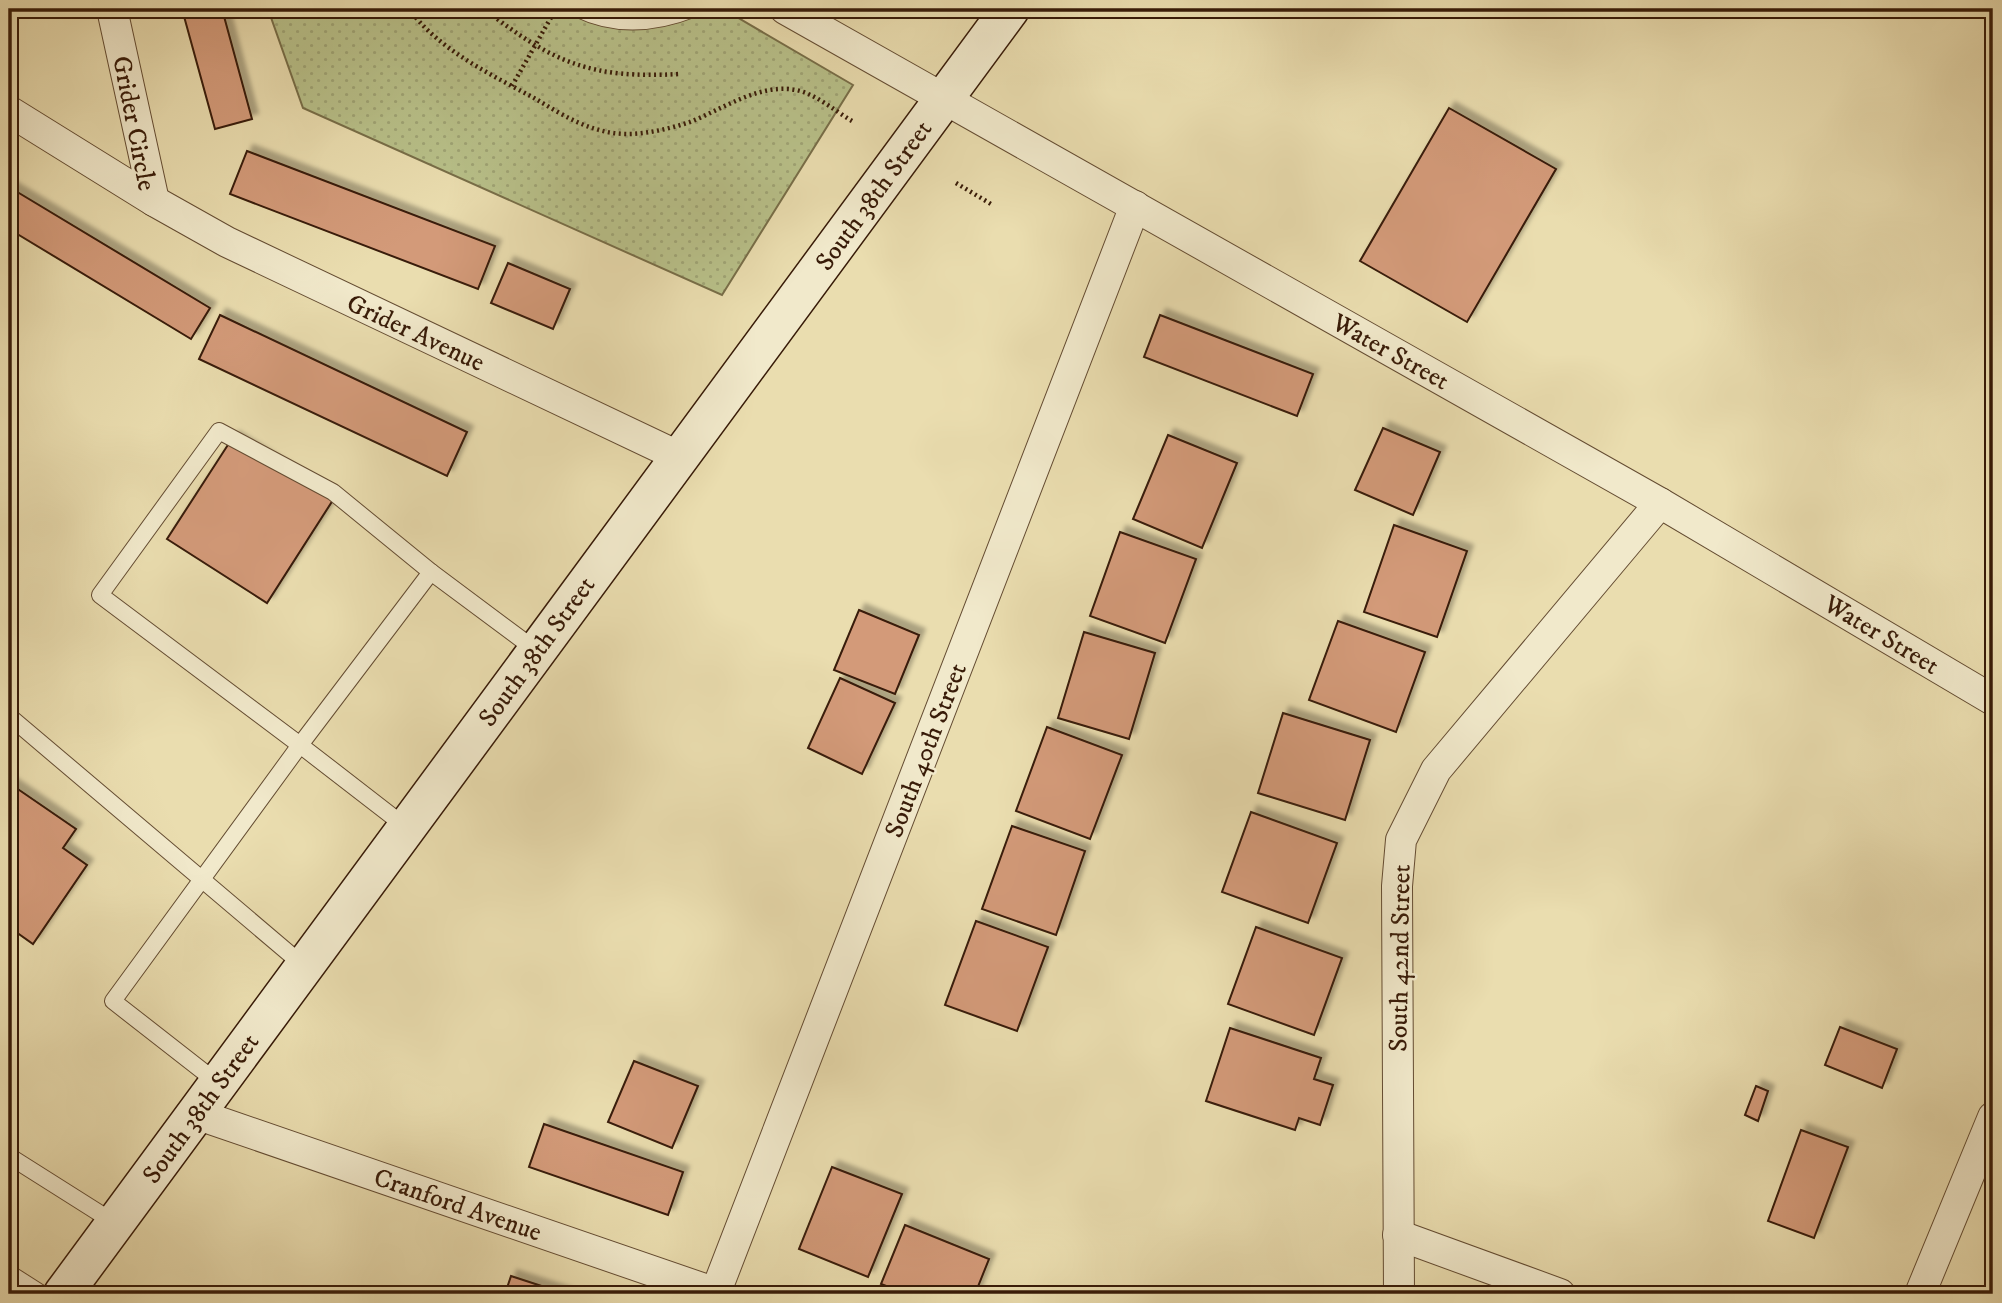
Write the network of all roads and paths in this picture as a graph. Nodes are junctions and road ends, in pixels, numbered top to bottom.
1 (112, 9) edge
2 (409, 9) edge
3 (484, 9) edge
4 (556, 9) edge
5 (578, 9) edge
6 (693, 9) edge
7 (785, 9) edge
8 (1010, 9) edge
9 (535, 46) junction
10 (680, 74) dead end
11 (512, 86) junction
12 (943, 100) junction
13 (9, 110) edge
14 (852, 121) dead end
15 (956, 183) dead end
16 (155, 201) junction
17 (990, 204) dead end
18 (1135, 206) junction
19 (680, 457) junction
20 (1660, 503) junction
21 (431, 572) junction
22 (537, 651) junction
23 (1993, 700) edge
24 (9, 716) edge
25 (300, 745) junction
26 (406, 827) junction
27 (203, 880) junction
28 (304, 966) junction
29 (218, 1083) junction
30 (195, 1114) junction
31 (1993, 1117) edge
32 (9, 1157) edge
33 (115, 1223) junction
34 (1398, 1235) junction
35 (9, 1273) edge
36 (42, 1294) edge
37 (63, 1294) edge
38 (717, 1294) edge
39 (1399, 1294) edge
40 (1560, 1294) edge
41 (1920, 1294) edge

1 - 16 street, Grider Circle
2 - 11 path
3 - 9 path
4 - 9 path
5 - 6 lane
7 - 12 street, Water Street
8 - 12 main road, South 38th Street
9 - 10 path
9 - 11 path
11 - 14 path
12 - 18 street, Water Street
12 - 19 main road, South 38th Street
13 - 16 street, Grider Circle
15 - 17 path
16 - 19 street, Grider Avenue
18 - 20 street, Water Street
18 - 38 street, South 40th Street
19 - 22 main road, South 38th Street
20 - 23 street, Water Street
20 - 34 street, South 42nd Street
21 - 22 lane
21 - 25 lane
21 - 25 lane
22 - 26 main road, South 38th Street
24 - 27 lane
25 - 26 lane
25 - 27 lane
26 - 28 main road, South 38th Street
27 - 28 lane
27 - 29 lane
28 - 29 main road, South 38th Street
29 - 30 main road, South 38th Street
30 - 33 main road, South 38th Street
30 - 38 street, Cranford Avenue
31 - 41 street
32 - 33 lane
33 - 37 main road, South 38th Street
34 - 39 street, South 42nd Street
34 - 40 street
35 - 36 lane

